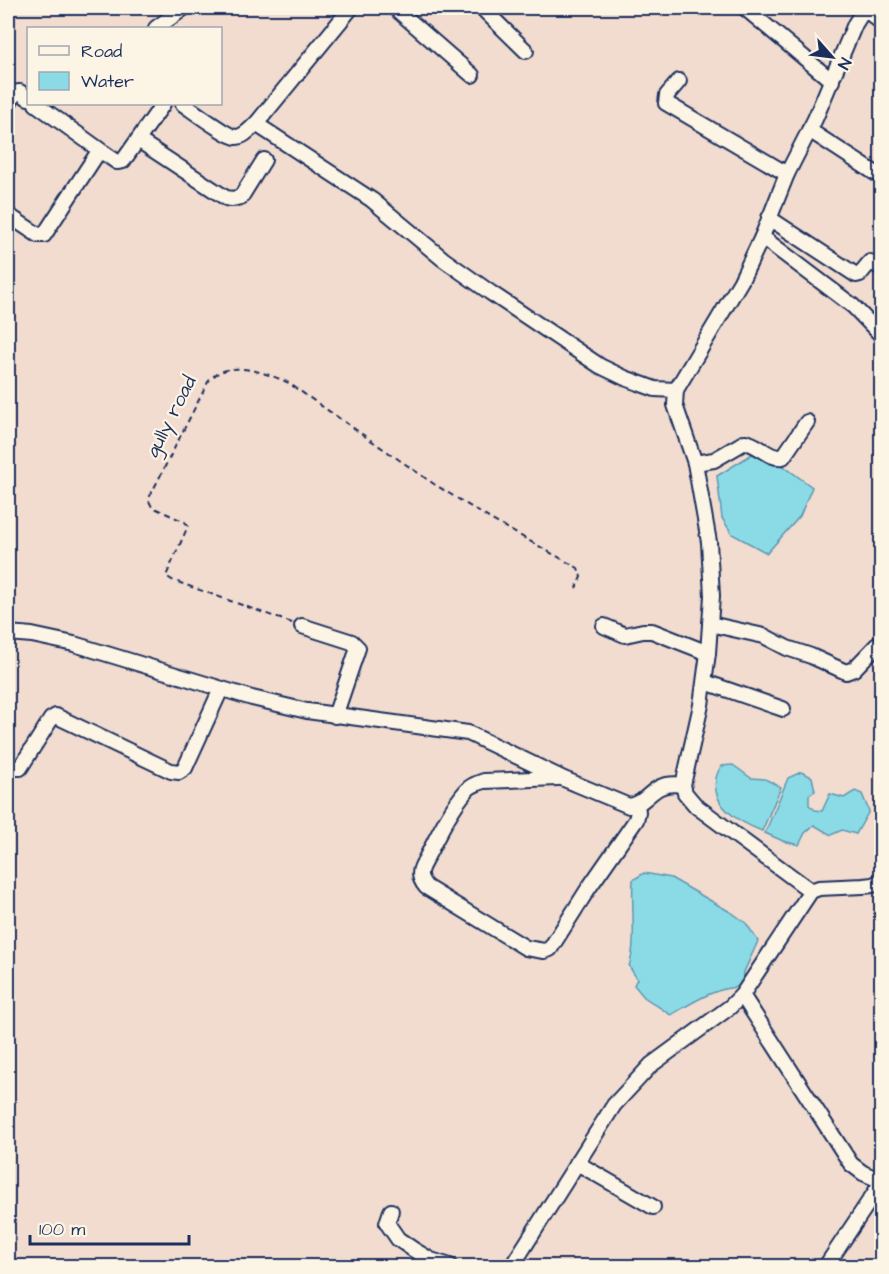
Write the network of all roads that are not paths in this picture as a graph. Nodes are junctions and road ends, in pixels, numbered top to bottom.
1 (184, 8) edge
2 (351, 8) edge
3 (395, 8) edge
4 (482, 8) edge
5 (746, 8) edge
6 (865, 8) edge
7 (882, 23) edge
8 (157, 27) edge
9 (526, 51) dead end
10 (472, 75) dead end
11 (679, 81) dead end
12 (832, 81) junction
13 (9, 96) edge
14 (27, 97) edge
15 (37, 105) edge
16 (163, 105) edge
17 (185, 105) edge
18 (256, 124) junction
19 (809, 130) junction
20 (138, 140) junction
21 (104, 153) junction
22 (264, 160) dead end
23 (787, 174) junction
24 (882, 174) edge
25 (8, 215) edge
26 (769, 218) junction
27 (762, 237) junction
28 (882, 268) edge
29 (882, 336) edge
30 (676, 390) junction
31 (807, 422) dead end
32 (695, 464) junction
33 (710, 624) junction
34 (302, 627) road end
35 (604, 627) dead end
36 (8, 633) edge
37 (877, 645) dead end
38 (708, 653) junction
39 (705, 682) junction
40 (221, 688) junction
41 (783, 709) dead end
42 (335, 716) junction
43 (8, 768) edge
44 (561, 778) junction
45 (683, 785) junction
46 (637, 805) junction
47 (879, 887) edge
48 (811, 891) junction
49 (741, 995) junction
50 (577, 1162) junction
51 (882, 1181) edge
52 (653, 1207) dead end
53 (391, 1211) dead end
54 (450, 1266) edge
55 (512, 1266) edge
56 (826, 1266) edge

1 - 8 street
2 - 18 street
3 - 10 street
4 - 9 street
5 - 12 street
6 - 7 street
6 - 12 street
11 - 23 street
12 - 19 street
13 - 14 street
15 - 21 street
16 - 20 street
17 - 18 street
18 - 30 street
19 - 23 street
19 - 24 street
20 - 21 street
20 - 22 street
21 - 25 street
23 - 26 street
26 - 27 street
26 - 28 street
27 - 29 street
27 - 30 street
30 - 32 street
31 - 32 street
32 - 33 street
33 - 37 street
33 - 38 street
34 - 42 street
35 - 38 street
36 - 40 street
38 - 39 street
39 - 41 street
39 - 45 street
40 - 42 street
40 - 43 street
42 - 44 street
44 - 46 street
44 - 46 street
45 - 46 street
45 - 48 street
47 - 48 street
48 - 49 street
49 - 50 street
49 - 51 street
50 - 52 street
50 - 55 street
51 - 56 street
53 - 54 street

